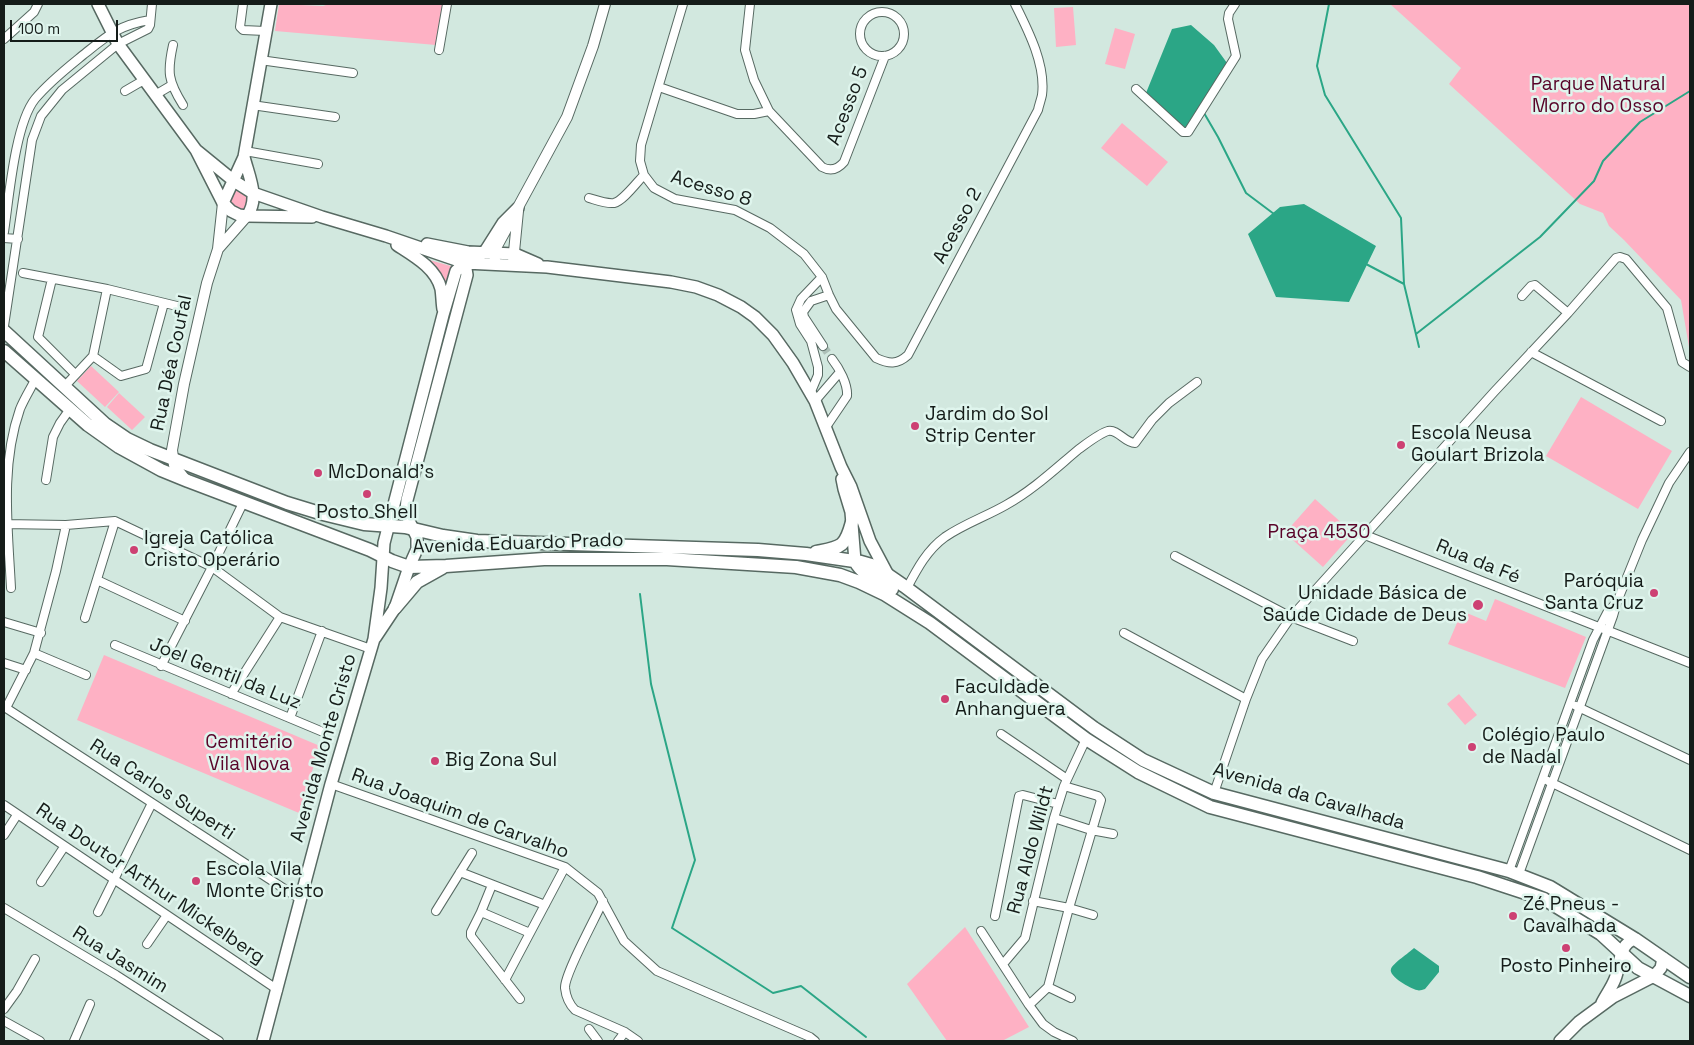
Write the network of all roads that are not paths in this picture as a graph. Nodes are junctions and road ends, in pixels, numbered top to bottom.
1 (38, 4) edge
2 (98, 4) edge
3 (147, 4) edge
4 (152, 4) edge
5 (243, 4) edge
6 (271, 4) edge
7 (448, 4) edge
8 (605, 4) edge
9 (683, 4) edge
10 (750, 4) edge
11 (1017, 4) edge
12 (1235, 4) edge
13 (151, 16) junction
14 (130, 25) junction
15 (111, 32) junction
16 (266, 32) junction
17 (134, 35) junction
18 (4, 39) edge
19 (118, 44) junction
20 (173, 45) dead end
21 (439, 50) dead end
22 (125, 54) junction
23 (885, 56) junction
24 (260, 60) junction
25 (354, 73) dead end
26 (144, 80) junction
27 (172, 85) junction
28 (659, 87) junction
29 (1136, 89) dead end
30 (125, 91) dead end
31 (155, 95) junction
32 (183, 105) dead end
33 (252, 105) junction
34 (769, 111) junction
35 (335, 117) dead end
36 (196, 150) junction
37 (244, 158) junction
38 (318, 164) dead end
39 (215, 167) junction
40 (644, 175) junction
41 (234, 181) junction
42 (253, 192) junction
43 (589, 198) dead end
44 (223, 203) junction
45 (518, 208) junction
46 (247, 216) junction
47 (322, 217) junction
48 (4, 232) edge
49 (386, 236) junction
50 (4, 238) edge
51 (18, 239) junction
52 (424, 244) junction
53 (218, 249) junction
54 (489, 256) junction
55 (513, 259) junction
56 (464, 263) junction
57 (23, 273) dead end
58 (822, 277) junction
59 (52, 279) junction
60 (107, 290) junction
61 (829, 295) junction
62 (1522, 296) dead end
63 (164, 303) junction
64 (181, 307) dead end
65 (1568, 313) junction
66 (443, 315) junction
67 (4, 326) edge
68 (4, 331) edge
69 (823, 346) tunnel mouth
70 (4, 351) edge
71 (1531, 352) junction
72 (93, 356) junction
73 (832, 358) tunnel mouth
74 (1690, 367) edge
75 (840, 372) junction
76 (36, 378) junction
77 (70, 379) junction
78 (1197, 382) dead end
79 (812, 398) junction
80 (70, 409) junction
81 (1660, 421) dead end
82 (826, 427) junction
83 (1690, 452) edge
84 (172, 459) junction
85 (841, 467) junction
86 (46, 480) dead end
87 (188, 482) junction
88 (243, 503) junction
89 (115, 521) junction
90 (852, 522) junction
91 (6, 524) edge
92 (66, 525) junction
93 (390, 527) junction
94 (415, 530) junction
95 (1365, 535) junction
96 (806, 554) junction
97 (1174, 556) dead end
98 (384, 557) junction
99 (855, 561) junction
100 (446, 566) junction
101 (212, 567) junction
102 (409, 567) junction
103 (887, 574) junction
104 (97, 580) junction
105 (11, 588) dead end
106 (907, 588) junction
107 (1617, 602) junction
108 (395, 608) junction
109 (280, 617) junction
110 (1291, 617) junction
111 (86, 618) dead end
112 (185, 621) junction
113 (4, 622) edge
114 (930, 624) junction
115 (1598, 628) junction
116 (322, 631) junction
117 (1608, 631) junction
118 (41, 633) junction
119 (1124, 633) dead end
120 (945, 635) junction
121 (1353, 641) dead end
122 (372, 644) junction
123 (115, 646) dead end
124 (989, 651) junction
125 (34, 653) junction
126 (4, 663) edge
127 (1690, 663) edge
128 (161, 666) junction
129 (26, 670) junction
130 (86, 675) dead end
131 (1003, 678) junction
132 (232, 694) junction
133 (1050, 696) junction
134 (1246, 699) junction
135 (1569, 704) junction
136 (1580, 707) junction
137 (290, 718) junction
138 (323, 732) dead end
139 (1001, 734) dead end
140 (1086, 739) junction
141 (1690, 760) edge
142 (1542, 779) junction
143 (1066, 783) junction
144 (1552, 783) junction
145 (331, 784) junction
146 (1214, 793) junction
147 (152, 803) junction
148 (1058, 804) junction
149 (4, 805) edge
150 (17, 815) junction
151 (1054, 818) junction
152 (1091, 830) junction
153 (1113, 834) dead end
154 (4, 835) edge
155 (64, 847) junction
156 (1690, 850) edge
157 (472, 853) dead end
158 (565, 867) junction
159 (460, 872) junction
160 (1514, 873) junction
161 (113, 879) junction
162 (42, 882) dead end
163 (492, 885) junction
164 (300, 899) junction
165 (603, 901) junction
166 (1033, 901) junction
167 (545, 905) junction
168 (4, 908) edge
169 (1069, 908) junction
170 (436, 910) dead end
171 (98, 912) dead end
172 (481, 912) junction
173 (167, 915) junction
174 (1093, 915) dead end
175 (995, 916) dead end
176 (982, 931) dead end
177 (530, 932) junction
178 (1635, 939) junction
179 (147, 944) dead end
180 (1622, 953) junction
181 (1664, 958) junction
182 (35, 959) dead end
183 (1003, 964) junction
184 (1654, 976) junction
185 (1690, 977) edge
186 (505, 980) junction
187 (1048, 987) junction
188 (278, 990) junction
189 (1690, 996) edge
190 (1071, 998) dead end
191 (520, 999) dead end
192 (90, 1004) dead end
193 (1029, 1006) junction
194 (1600, 1007) junction
195 (4, 1009) edge
196 (5, 1024) edge
197 (589, 1029) dead end
198 (625, 1032) junction
199 (40, 1041) edge
200 (74, 1041) edge
201 (219, 1041) edge
202 (263, 1041) edge
203 (598, 1041) edge
204 (618, 1041) edge
205 (638, 1041) edge
206 (815, 1041) edge
207 (1073, 1041) edge
208 (1560, 1041) edge

1 - 18 street
2 - 15 main road, Avenida da Cavalhada
3 - 13 street
4 - 13 street
5 - 16 street
6 - 16 main road, Rua Déa Coufal
7 - 21 street
8 - 45 street
9 - 28 street, Acesso 8
10 - 34 street, Acesso 5
11 - 61 street, Acesso 2
12 - 29 street
13 - 14 street
13 - 17 street
14 - 15 street
14 - 17 street
15 - 19 main road, Avenida da Cavalhada
15 - 48 street
16 - 24 main road, Rua Déa Coufal
17 - 19 street
17 - 22 street
19 - 22 main road, Avenida da Cavalhada
19 - 51 street
20 - 27 street
22 - 26 main road, Avenida da Cavalhada
23 - 23 street
23 - 34 street, Acesso 5
24 - 25 street
24 - 33 main road, Rua Déa Coufal
26 - 30 street
26 - 31 main road, Avenida da Cavalhada
27 - 31 street
27 - 32 street
28 - 34 street
28 - 40 street, Acesso 8
31 - 36 main road, Avenida da Cavalhada
33 - 35 street
33 - 37 main road, Rua Déa Coufal
36 - 39 main road, Avenida da Cavalhada
36 - 44 main road, Avenida da Cavalhada
37 - 38 street
37 - 39 main road
37 - 41 main road, Rua Déa Coufal
37 - 42 main road, Rua Déa Coufal
39 - 41 main road, Avenida da Cavalhada
40 - 43 street
40 - 58 street, Acesso 8
41 - 42 main road, Avenida da Cavalhada
41 - 44 main road, Rua Déa Coufal
42 - 46 main road, Rua Déa Coufal
42 - 47 main road, Avenida da Cavalhada
44 - 46 main road, Avenida da Cavalhada
44 - 53 street, Rua Déa Coufal
45 - 54 main road
45 - 55 street
46 - 47 main road, Avenida da Cavalhada
46 - 53 street, Rua Déa Coufal
47 - 49 main road, Avenida da Cavalhada
49 - 52 main road, Avenida da Cavalhada
49 - 56 main road, Avenida da Cavalhada
49 - 66 main road
50 - 51 street
51 - 67 street
52 - 54 main road, Avenida da Cavalhada
52 - 56 main road
53 - 84 street, Rua Déa Coufal
54 - 55 main road, Avenida da Cavalhada
54 - 56 main road, Avenida da Cavalhada
54 - 56 main road
55 - 79 main road, Avenida da Cavalhada
56 - 66 main road, Avenida Monte Cristo
56 - 94 main road, Avenida Monte Cristo
57 - 59 street
58 - 61 street, Acesso 8
58 - 79 street
59 - 60 street
59 - 77 street
60 - 63 street
60 - 72 street
61 - 69 street
62 - 65 street
63 - 64 street
63 - 72 street
65 - 71 street
65 - 74 street
66 - 93 main road, Avenida Monte Cristo
68 - 77 main road, Avenida Eduardo Prado
70 - 76 main road, Avenida Eduardo Prado
71 - 81 street
71 - 95 street
72 - 77 street
73 - 75 street
75 - 79 street
75 - 82 street
76 - 80 main road, Avenida Eduardo Prado
76 - 91 street
77 - 84 main road, Avenida Eduardo Prado
78 - 106 street
79 - 82 main road, Avenida da Cavalhada
80 - 86 street
80 - 87 main road, Avenida Eduardo Prado
82 - 85 main road, Avenida da Cavalhada
83 - 107 street
84 - 87 street, Rua Déa Coufal
84 - 93 main road, Avenida Eduardo Prado
85 - 90 main road, Avenida da Cavalhada
85 - 103 main road, Avenida da Cavalhada
87 - 88 main road, Avenida Eduardo Prado
88 - 98 main road, Avenida Eduardo Prado
88 - 101 street
89 - 92 street
89 - 101 street
89 - 104 street
90 - 96 main road
90 - 99 main road, Avenida da Cavalhada
91 - 92 street
91 - 105 street
92 - 118 street
93 - 94 main road, Avenida Eduardo Prado
93 - 98 main road, Avenida Monte Cristo
94 - 96 main road, Avenida Eduardo Prado
94 - 102 main road, Avenida Monte Cristo
95 - 110 street
95 - 115 street, Rua da Fé
96 - 99 main road, Avenida Eduardo Prado
97 - 110 street
98 - 102 main road, Avenida Eduardo Prado
98 - 122 main road, Avenida Monte Cristo
99 - 103 main road, Avenida Eduardo Prado
99 - 114 main road
100 - 102 main road, Avenida Eduardo Prado
100 - 108 main road
100 - 114 main road, Avenida Eduardo Prado
101 - 109 street
101 - 112 street
102 - 108 main road, Avenida Monte Cristo
103 - 106 main road, Avenida da Cavalhada
104 - 111 street
104 - 112 street
106 - 124 main road, Avenida da Cavalhada
107 - 115 street
107 - 117 street
108 - 122 main road, Avenida Monte Cristo
109 - 116 street
109 - 132 street
110 - 121 street
110 - 134 street
112 - 128 street
113 - 118 street
114 - 120 main road, Avenida da Cavalhada
115 - 117 street, Rua da Fé
115 - 135 street
116 - 122 street
116 - 137 street
117 - 127 street, Rua da Fé
117 - 136 street
118 - 125 street
119 - 134 street
120 - 124 main road
120 - 131 main road, Avenida da Cavalhada
122 - 145 main road, Avenida Monte Cristo
123 - 128 street, Joel Gentil da Luz
124 - 133 main road, Avenida da Cavalhada
125 - 129 street
125 - 130 street
126 - 129 street
128 - 132 street, Joel Gentil da Luz
129 - 147 street, Rua Carlos Superti
131 - 133 main road
131 - 140 main road, Avenida da Cavalhada
132 - 137 street, Joel Gentil da Luz
133 - 146 main road, Avenida da Cavalhada
134 - 146 street
135 - 136 street
135 - 142 street
136 - 141 street
136 - 144 street
137 - 138 street, Joel Gentil da Luz
139 - 143 street
140 - 143 street, Rua Aldo Wildt
140 - 180 main road, Avenida da Cavalhada
142 - 144 street
142 - 160 street
143 - 148 street, Rua Aldo Wildt
143 - 152 street
144 - 156 street
144 - 160 street
145 - 158 street, Rua Joaquim de Carvalho
145 - 164 main road, Avenida Monte Cristo
146 - 160 main road, Avenida da Cavalhada
147 - 161 street
147 - 164 street, Rua Carlos Superti
148 - 151 street, Rua Aldo Wildt
148 - 175 street
149 - 150 street, Rua Doutor Arthur Mickelberg
150 - 154 street
150 - 155 street, Rua Doutor Arthur Mickelberg
151 - 152 street
151 - 166 street, Rua Aldo Wildt
152 - 153 street
152 - 169 street
155 - 161 street, Rua Doutor Arthur Mickelberg
155 - 162 street
157 - 159 street
158 - 165 street, Rua Joaquim de Carvalho
158 - 167 street
159 - 163 street
159 - 170 street
160 - 178 main road, Avenida da Cavalhada
161 - 171 street
161 - 173 street, Rua Doutor Arthur Mickelberg
163 - 167 street
163 - 172 street
164 - 188 main road, Avenida Monte Cristo
165 - 198 street
165 - 206 street, Rua Joaquim de Carvalho
166 - 169 street
166 - 183 street, Rua Aldo Wildt
167 - 177 street
168 - 201 street, Rua Jasmim
169 - 174 street
169 - 187 street
172 - 177 street
172 - 186 street
173 - 179 street
173 - 188 street, Rua Doutor Arthur Mickelberg
176 - 183 street
177 - 186 street
178 - 180 main road
178 - 181 main road, Avenida da Cavalhada
180 - 184 main road, Avenida da Cavalhada
180 - 194 main road
181 - 184 main road
181 - 185 main road, Avenida da Cavalhada
182 - 195 street
183 - 193 street
184 - 189 main road, Avenida da Cavalhada
184 - 194 main road
186 - 191 street
187 - 190 street
187 - 193 street
188 - 202 main road, Avenida Monte Cristo
192 - 200 street
193 - 207 street
194 - 208 main road
196 - 199 street
197 - 203 street
198 - 204 street
198 - 205 street

